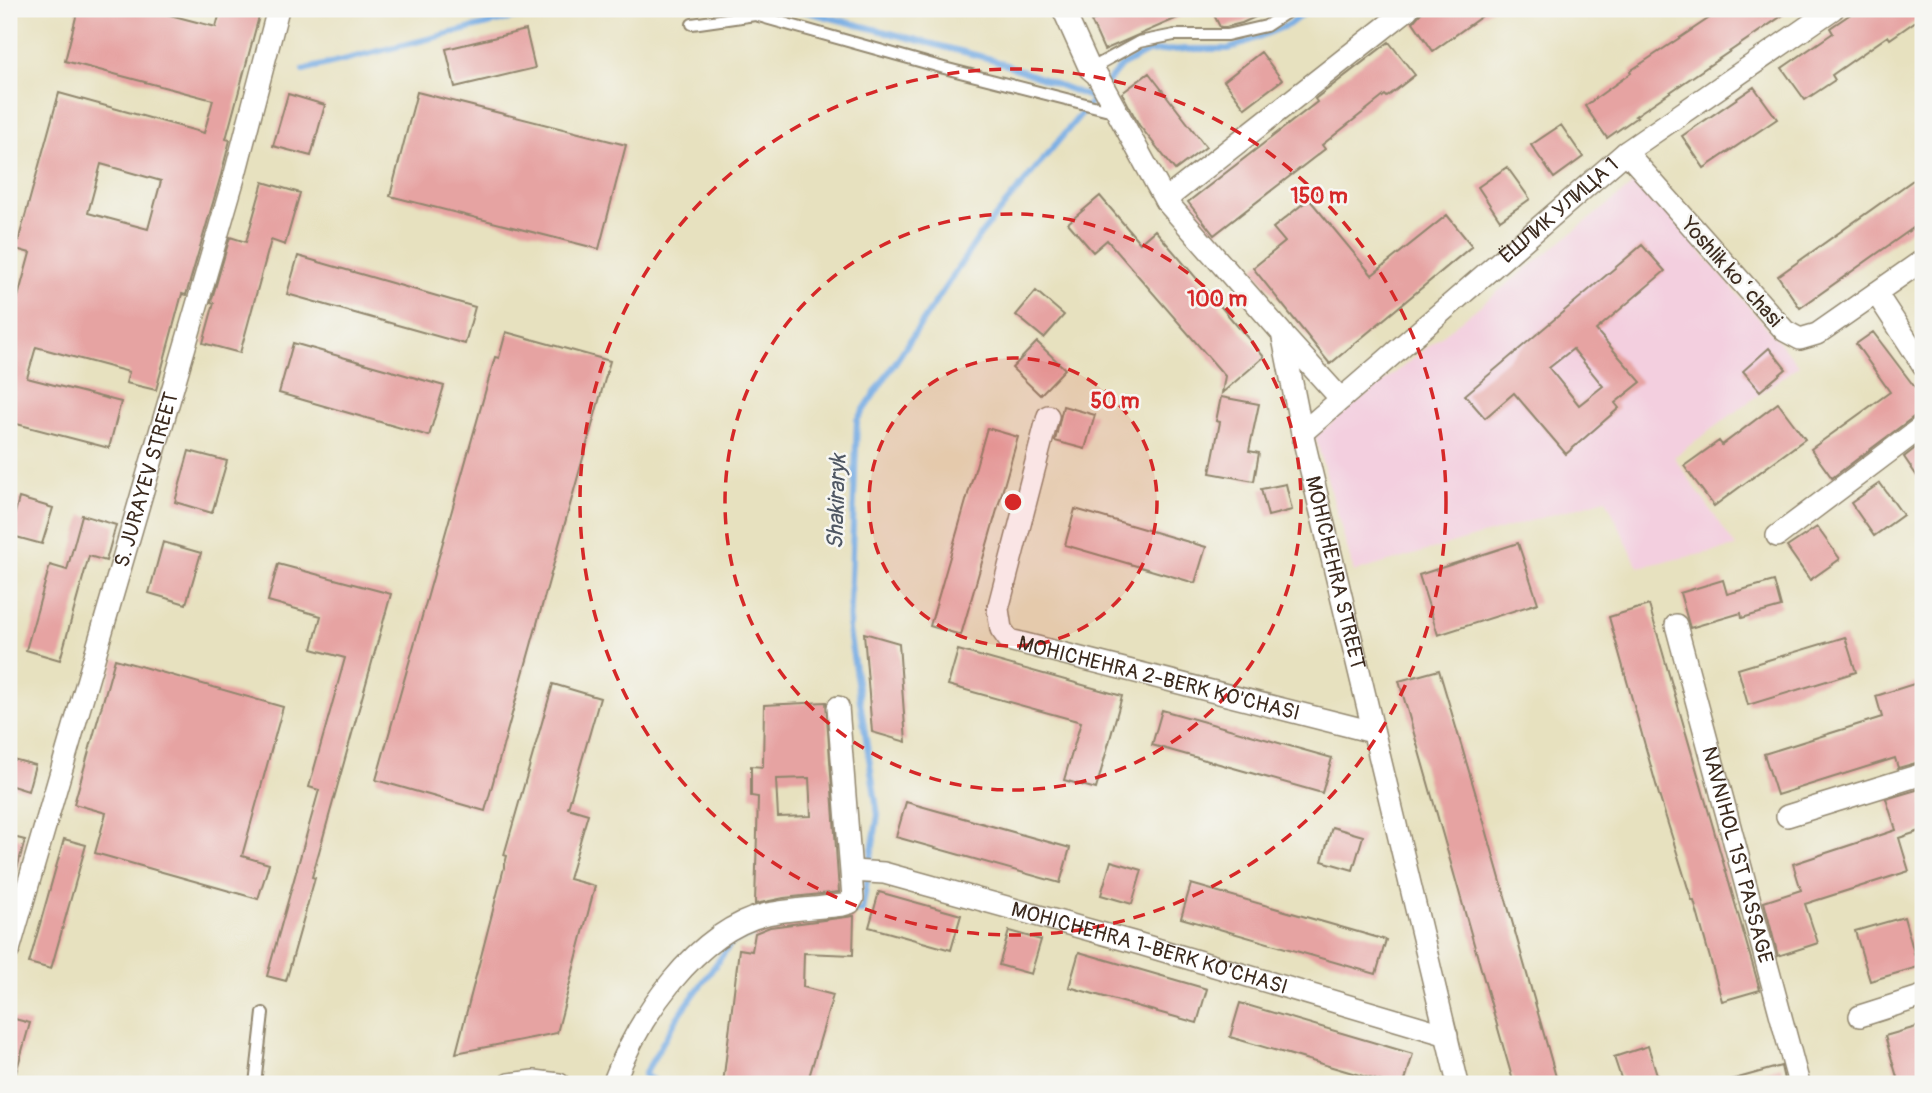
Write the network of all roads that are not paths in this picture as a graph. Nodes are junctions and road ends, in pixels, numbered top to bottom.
1 (278, 9) edge
2 (1063, 9) edge
3 (1292, 9) edge
4 (1408, 9) edge
5 (1833, 9) edge
6 (692, 24) dead end
7 (1094, 72) junction
8 (1117, 111) junction
9 (1626, 152) junction
10 (1165, 200) junction
11 (1923, 260) edge
12 (1876, 293) junction
13 (1282, 333) junction
14 (1923, 365) edge
15 (1341, 399) junction
16 (1048, 416) dead end
17 (1923, 426) edge
18 (1302, 433) junction
19 (1777, 536) dead end
20 (1676, 625) dead end
21 (838, 707) dead end
22 (1373, 732) junction
23 (1923, 774) edge
24 (1787, 816) dead end
25 (852, 871) junction
26 (9, 950) edge
27 (1923, 996) edge
28 (263, 1013) dead end
29 (1860, 1016) dead end
30 (1447, 1035) junction
31 (256, 1084) edge
32 (509, 1084) edge
33 (559, 1084) edge
34 (613, 1084) edge
35 (1458, 1084) edge
36 (1799, 1084) edge

1 - 26 street, S. JURAYEV STREET
2 - 7 street
3 - 7 lane
4 - 10 street
5 - 9 street, ЁШЛИК УЛИЦА 1
6 - 8 lane
7 - 8 street
8 - 10 street
9 - 12 street, Yoshlik koʻchasi
9 - 15 street, ЁШЛИК УЛИЦА 1
10 - 13 street
11 - 12 street, Yoshlik koʻchasi
12 - 14 street
13 - 15 street
13 - 18 street, MOHICHEHRA STREET
15 - 18 street, ЁШЛИК УЛИЦА 1
16 - 22 street, MOHICHEHRA 2-BERK KO'CHASI
17 - 19 street
18 - 22 street, MOHICHEHRA STREET
20 - 36 street, NAVNIHOL 1ST PASSAGE
21 - 25 street
22 - 30 street, MOHICHEHRA STREET
23 - 24 street
25 - 30 street, MOHICHEHRA 1-BERK KO'CHASI
25 - 34 street
27 - 29 street
28 - 31 lane
30 - 35 street, MOHICHEHRA STREET
32 - 33 street

